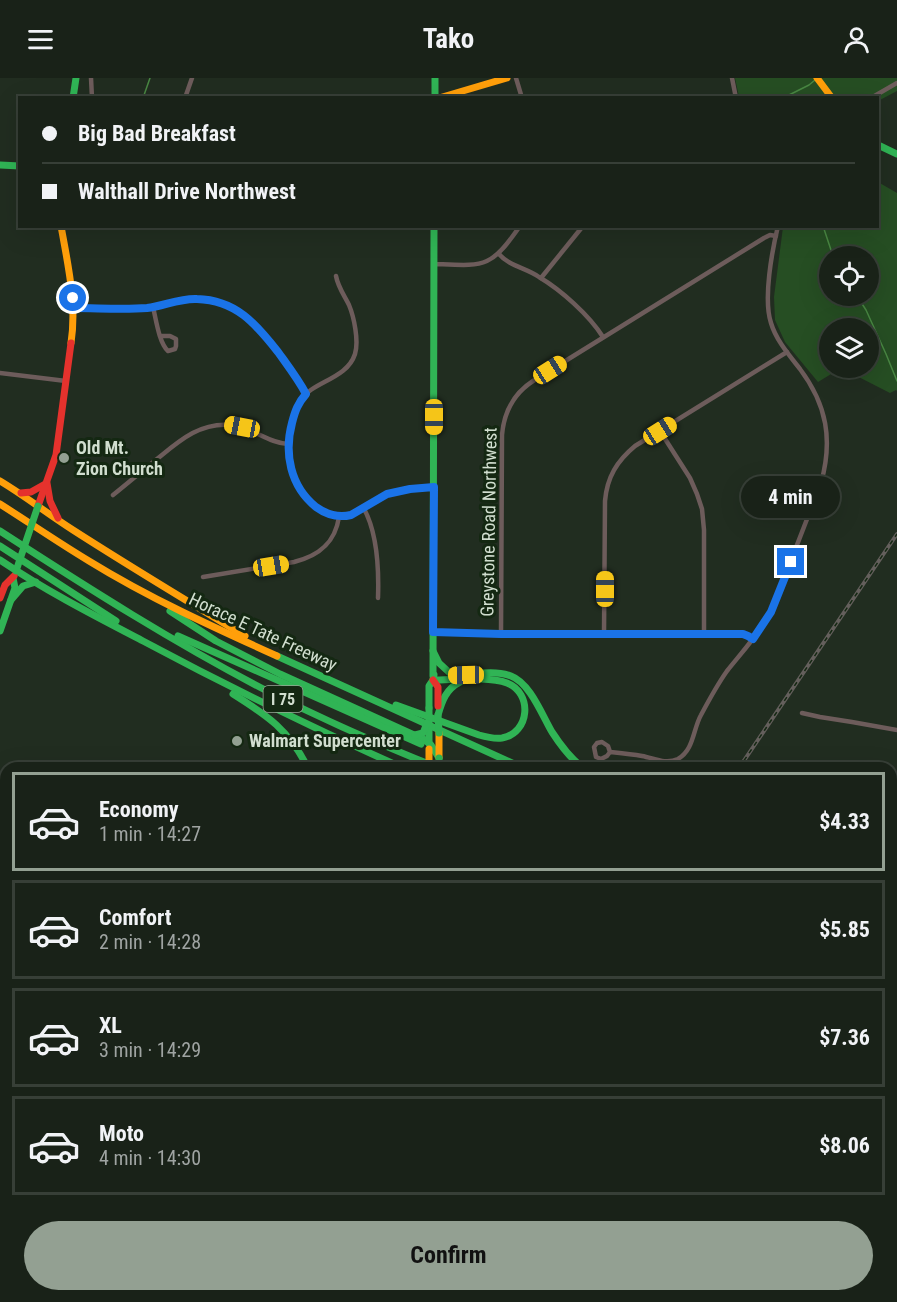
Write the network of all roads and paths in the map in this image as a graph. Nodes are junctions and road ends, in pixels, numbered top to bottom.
1 (76, 78) edge
2 (91, 78) edge
3 (192, 78) edge
4 (435, 78) edge
5 (507, 78) edge
6 (516, 78) edge
7 (732, 78) edge
8 (817, 78) edge
9 (897, 83) edge
10 (73, 96) edge
11 (92, 96) edge
12 (187, 96) edge
13 (437, 96) edge
14 (444, 96) edge
15 (521, 96) edge
16 (736, 96) edge
17 (830, 96) edge
18 (874, 96) edge
19 (879, 145) edge
20 (897, 154) edge
21 (0, 165) edge
22 (18, 165) edge
23 (61, 228) edge
24 (434, 228) edge
25 (519, 228) edge
26 (581, 228) edge
27 (778, 228) edge
28 (776, 236) junction
29 (499, 254) junction
30 (434, 264) junction
31 (336, 276) dead end
32 (541, 278) junction
33 (153, 307) junction
34 (74, 308) junction
35 (160, 336) dead end
36 (603, 337) junction
37 (787, 352) junction
38 (0, 373) edge
39 (66, 381) junction
40 (306, 394) junction
41 (660, 431) junction
42 (288, 444) junction
43 (0, 481) edge
44 (47, 483) junction
45 (434, 487) junction
46 (21, 493) junction
47 (113, 495) dead end
48 (0, 504) edge
49 (38, 506) junction
50 (363, 507) junction
51 (339, 517) junction
52 (62, 523) junction
53 (0, 531) edge
54 (0, 546) edge
55 (0, 560) edge
56 (15, 574) junction
57 (203, 577) dead end
58 (36, 582) junction
59 (132, 586) junction
60 (0, 598) edge
61 (378, 598) dead end
62 (11, 600) junction
63 (134, 616) junction
64 (0, 630) edge
65 (433, 632) junction
66 (501, 634) junction
67 (604, 634) junction
68 (704, 634) junction
69 (753, 639) junction
70 (433, 651) junction
71 (283, 659) junction
72 (179, 661) junction
73 (200, 672) junction
74 (452, 675) junction
75 (434, 678) junction
76 (328, 680) junction
77 (462, 680) junction
78 (429, 705) junction
79 (440, 705) junction
80 (802, 713) dead end
81 (897, 730) edge
82 (439, 733) junction
83 (415, 735) junction
84 (427, 746) junction
85 (610, 752) dead end
86 (439, 758) junction
87 (305, 762) edge
88 (390, 762) edge
89 (425, 762) edge
90 (428, 762) edge
91 (439, 762) edge
92 (510, 762) edge
93 (576, 762) edge

1 - 10 main road
2 - 11 street
3 - 12 street
4 - 13 main road
5 - 14 main road
6 - 15 street
7 - 16 street
8 - 17 main road
9 - 18 street
19 - 20 main road
21 - 22 main road
23 - 34 main road
24 - 30 main road
25 - 29 street
26 - 32 street
27 - 28 street
28 - 36 street, Greystone Road Northwest
28 - 37 street
29 - 30 street
29 - 32 street
30 - 45 main road
31 - 40 street
32 - 36 street
33 - 34 street
33 - 35 street
33 - 40 street
34 - 39 main road
36 - 66 street, Greystone Road Northwest
37 - 41 street
37 - 69 street
38 - 39 street
39 - 44 main road
40 - 42 street
41 - 67 street
41 - 68 street
42 - 47 street
42 - 51 street
43 - 46 main road
44 - 46 main road
44 - 49 main road
44 - 52 main road
45 - 50 street
45 - 65 main road
46 - 49 main road
48 - 59 main road, Horace E Tate Freeway / I 75
49 - 52 main road
49 - 56 main road, bridge
50 - 51 street
50 - 61 street
51 - 57 street
52 - 71 main road
53 - 63 main road, I 75
54 - 72 main road
55 - 56 main road
56 - 58 main road
56 - 60 main road
56 - 62 main road
58 - 62 main road
58 - 72 main road
59 - 71 main road, Horace E Tate Freeway / I 75
59 - 83 main road
62 - 64 main road
63 - 84 main road
63 - 89 main road, I 75
65 - 66 street
65 - 70 main road
66 - 67 street
67 - 68 street
68 - 69 street
69 - 85 street
70 - 74 main road
70 - 75 main road
71 - 76 main road, Horace E Tate Freeway / I 75
72 - 73 main road
73 - 87 main road
73 - 88 main road
74 - 75 main road
74 - 93 main road
75 - 77 main road
75 - 78 main road
75 - 79 main road
76 - 77 main road
76 - 92 main road, Horace E Tate Freeway / I 75
77 - 79 main road
78 - 83 main road, bridge
78 - 84 main road, bridge
79 - 82 main road, bridge
80 - 81 street
82 - 84 main road, bridge
82 - 86 main road
83 - 84 main road, bridge
84 - 86 main road, bridge
84 - 90 main road, bridge
86 - 91 main road, bridge

